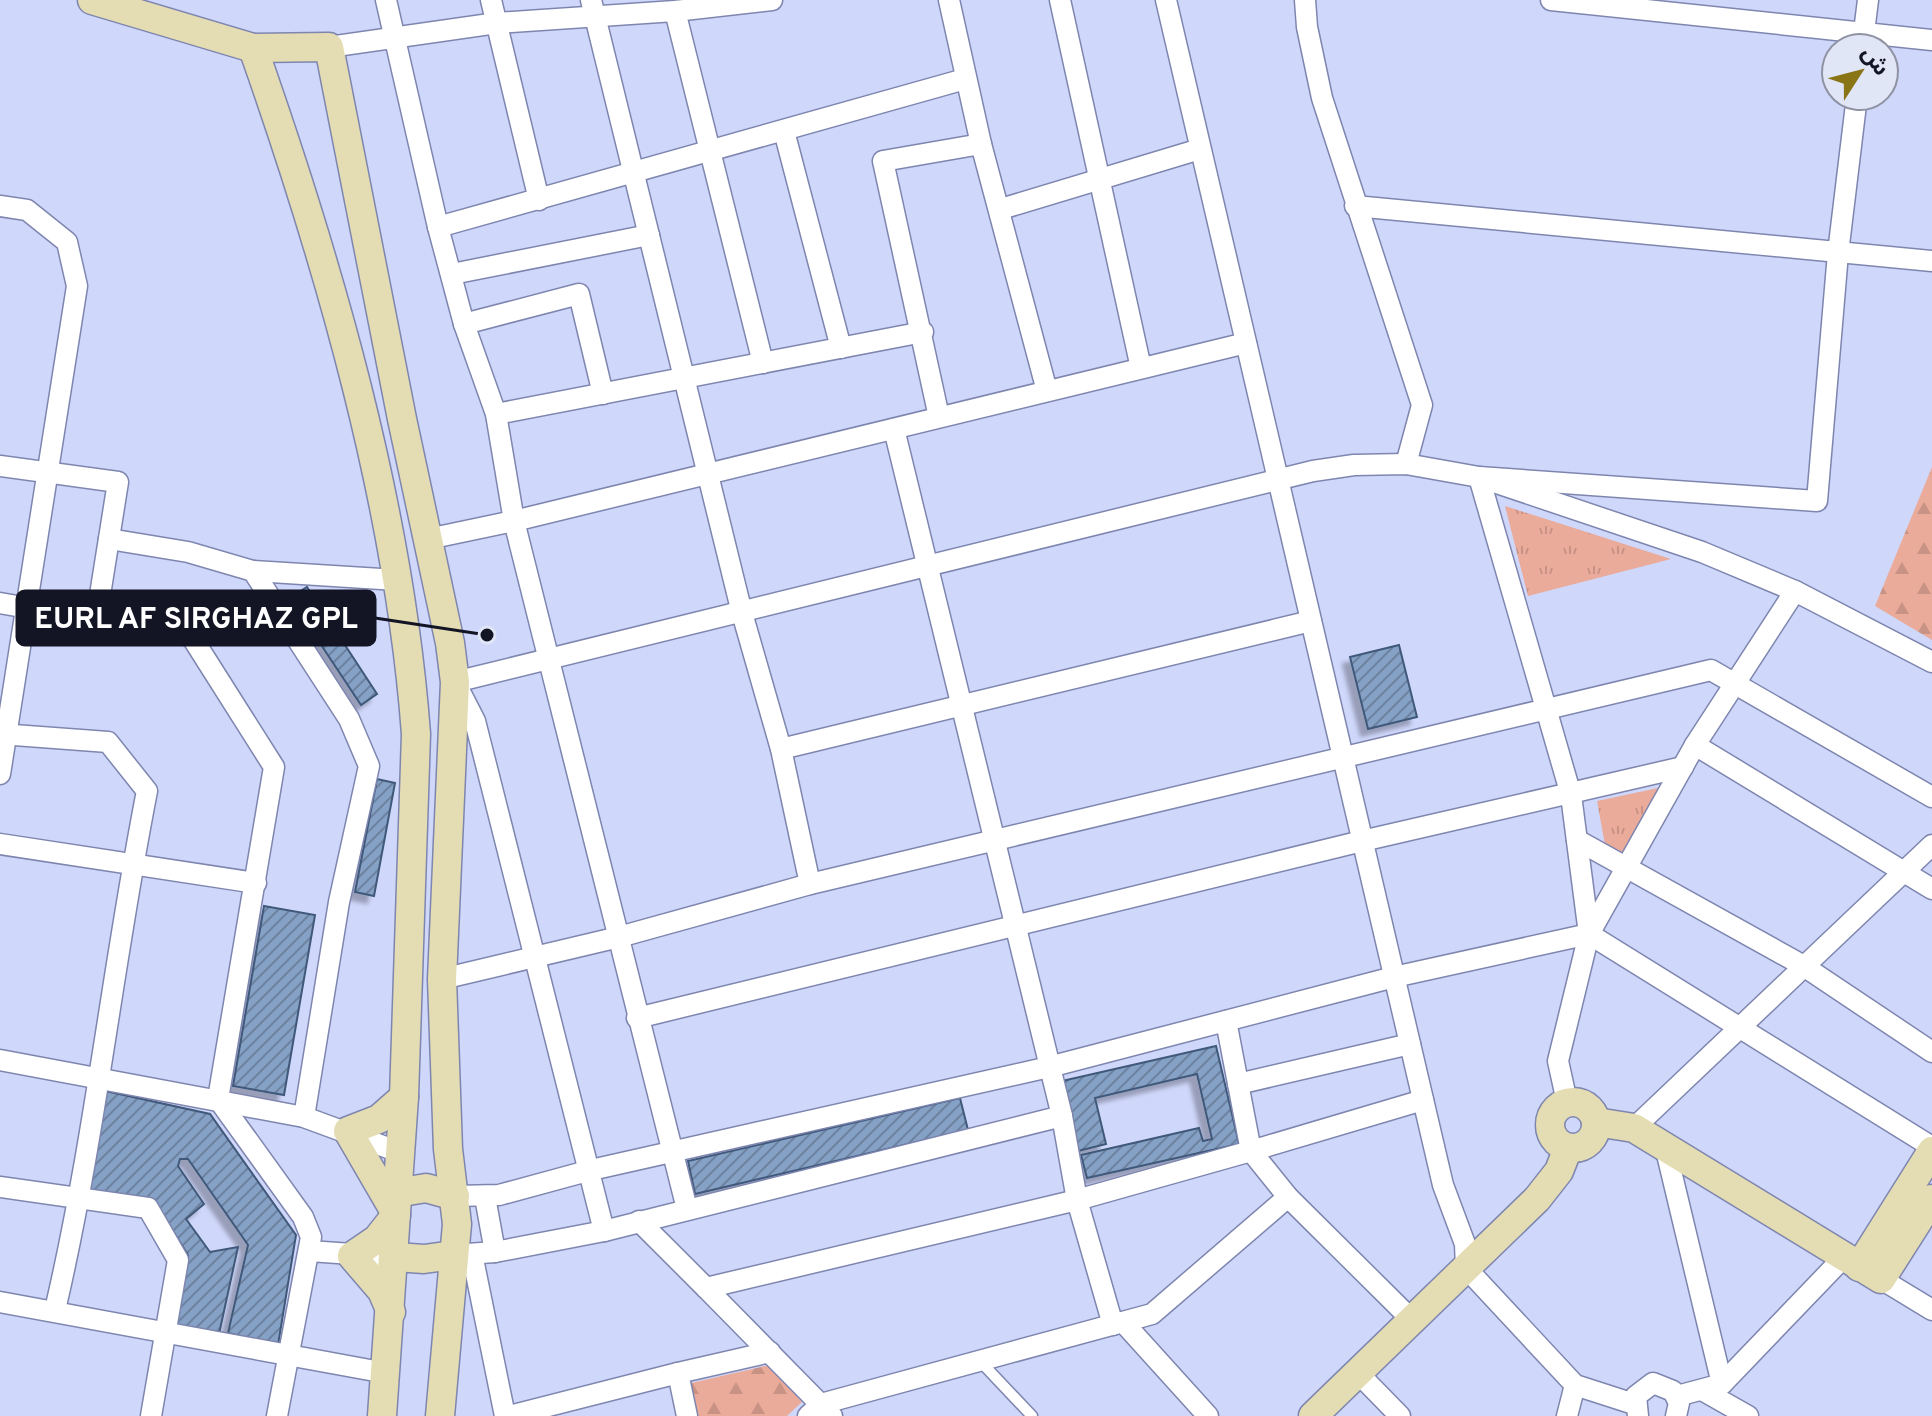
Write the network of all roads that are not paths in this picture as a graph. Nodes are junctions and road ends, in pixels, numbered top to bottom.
1 (92, 0) edge
2 (386, 0) edge
3 (491, 0) edge
4 (772, 0) edge
5 (949, 0) edge
6 (1060, 0) edge
7 (1166, 0) edge
8 (1305, 0) edge
9 (1551, 0) edge
10 (1868, 0) edge
11 (707, 4) edge
12 (592, 7) edge
13 (675, 11) junction
14 (497, 23) junction
15 (1864, 32) edge
16 (1820, 34) edge
17 (395, 37) junction
18 (1900, 40) edge
19 (1932, 40) edge
20 (329, 47) junction
21 (253, 48) junction
22 (965, 79) junction
23 (1855, 112) edge
24 (784, 131) junction
25 (981, 144) junction
26 (1200, 149) junction
27 (712, 151) junction
28 (634, 173) junction
29 (1100, 179) junction
30 (539, 200) junction
31 (0, 206) edge
32 (1355, 206) junction
33 (1001, 209) junction
34 (438, 227) junction
35 (649, 235) junction
36 (1838, 253) junction
37 (1932, 261) edge
38 (452, 274) junction
39 (464, 324) junction
40 (923, 332) junction
41 (1246, 343) junction
42 (841, 348) junction
43 (763, 363) junction
44 (1141, 368) junction
45 (683, 378) junction
46 (1047, 391) junction
47 (603, 394) junction
48 (496, 414) junction
49 (939, 417) junction
50 (894, 429) junction
51 (1406, 464) junction
52 (0, 466) edge
53 (48, 473) junction
54 (708, 474) junction
55 (1479, 477) junction
56 (1278, 482) junction
57 (514, 521) junction
58 (109, 539) junction
59 (428, 539) junction
60 (927, 568) junction
61 (253, 571) junction
62 (397, 580) junction
63 (1795, 591) junction
64 (0, 603) edge
65 (28, 609) junction
66 (742, 613) junction
67 (96, 620) junction
68 (1311, 621) junction
69 (550, 660) junction
70 (1932, 662) edge
71 (1734, 681) junction
72 (455, 682) junction
73 (961, 706) junction
74 (1547, 709) junction
75 (3, 735) edge
76 (1695, 745) junction
77 (781, 749) junction
78 (1343, 757) junction
79 (1683, 767) junction
80 (0, 774) edge
81 (1571, 795) junction
82 (1932, 797) edge
83 (994, 840) junction
84 (1577, 840) junction
85 (1362, 841) junction
86 (0, 844) edge
87 (1932, 845) edge
88 (132, 867) junction
89 (1628, 867) junction
90 (1905, 869) junction
91 (256, 883) junction
92 (810, 884) junction
93 (1932, 889) edge
94 (1014, 926) junction
95 (1589, 934) junction
96 (619, 937) junction
97 (537, 955) junction
98 (1802, 965) junction
99 (1394, 977) junction
100 (442, 979) junction
101 (637, 1018) junction
102 (1226, 1021) junction
103 (1739, 1028) junction
104 (1410, 1044) junction
105 (1932, 1052) edge
106 (0, 1060) edge
107 (1049, 1067) junction
108 (96, 1077) junction
109 (1238, 1084) junction
110 (404, 1097) junction
111 (218, 1099) junction
112 (1423, 1100) junction
113 (1567, 1102) junction
114 (1062, 1116) junction
115 (304, 1117) junction
116 (1596, 1122) junction
117 (1634, 1128) junction
118 (348, 1131) junction
119 (1665, 1146) junction
120 (1568, 1148) junction
121 (1932, 1149) edge
122 (1251, 1151) junction
123 (399, 1152) junction
124 (672, 1152) junction
125 (591, 1170) junction
126 (0, 1187) edge
127 (455, 1196) junction
128 (485, 1197) junction
129 (1288, 1197) junction
130 (81, 1199) junction
131 (1932, 1199) edge
132 (1077, 1200) junction
133 (396, 1207) junction
134 (687, 1209) junction
135 (639, 1221) junction
136 (604, 1231) junction
137 (309, 1251) junction
138 (495, 1252) junction
139 (462, 1254) junction
140 (352, 1256) junction
141 (395, 1257) junction
142 (1466, 1268) junction
143 (1861, 1268) junction
144 (706, 1288) junction
145 (0, 1302) edge
146 (55, 1310) junction
147 (1932, 1310) edge
148 (391, 1312) junction
149 (1412, 1320) junction
150 (1118, 1323) junction
151 (165, 1330) junction
152 (770, 1352) junction
153 (287, 1354) junction
154 (979, 1360) junction
155 (386, 1373) junction
156 (678, 1373) junction
157 (1358, 1373) junction
158 (1722, 1384) junction
159 (1575, 1385) junction
160 (1702, 1390) junction
161 (1676, 1406) edge
162 (1636, 1410) edge
163 (821, 1412) edge
164 (151, 1416) edge
165 (277, 1416) edge
166 (382, 1416) edge
167 (440, 1416) edge
168 (507, 1416) edge
169 (687, 1416) edge
170 (1032, 1416) edge
171 (1208, 1416) edge
172 (1313, 1416) edge
173 (1400, 1416) edge
174 (1567, 1416) edge
175 (1748, 1416) edge

1 - 21 street
2 - 17 street
3 - 14 street
4 - 11 street
5 - 22 street
6 - 29 street
7 - 26 street
8 - 32 street
9 - 16 street
10 - 15 street
11 - 13 street
12 - 13 street
12 - 14 street
12 - 28 street
13 - 27 street
14 - 17 street
14 - 30 street
17 - 20 street
17 - 34 street
18 - 19 street
20 - 21 street
20 - 59 street
21 - 62 street
22 - 24 street
22 - 25 street
23 - 36 street
24 - 27 street
24 - 42 street
25 - 33 street
25 - 40 street
26 - 29 street
26 - 41 street
27 - 28 street
27 - 43 street
28 - 30 street
28 - 35 street
29 - 33 street
29 - 44 street
30 - 34 street
31 - 53 street
32 - 36 street
32 - 51 street
33 - 46 street
34 - 38 street
35 - 38 street
35 - 45 street
36 - 37 street
36 - 55 street
38 - 39 street
39 - 47 street
39 - 48 street
40 - 42 street
40 - 49 street
41 - 44 street
41 - 56 street
42 - 43 street
43 - 45 street
44 - 46 street
45 - 47 street
45 - 54 street
46 - 49 street
47 - 48 street
48 - 57 street
49 - 50 street
50 - 54 street
50 - 60 street
51 - 55 street
51 - 56 street
52 - 53 street
53 - 58 street
53 - 65 street
54 - 57 street
54 - 66 street
55 - 63 street
55 - 74 street
56 - 60 street
56 - 68 street
57 - 59 street
57 - 69 street
58 - 61 street
58 - 67 street
59 - 72 street
60 - 66 street
60 - 73 street
61 - 62 street
61 - 115 street
62 - 110 street
63 - 70 street
63 - 71 street
64 - 65 street
65 - 67 street
65 - 75 street
66 - 69 street
66 - 77 street
67 - 91 street
68 - 73 street
68 - 78 street
69 - 72 street
69 - 96 street
71 - 74 street
71 - 76 street
71 - 82 street
72 - 97 street
72 - 100 street
73 - 77 street
73 - 83 street
74 - 78 street
74 - 81 street
75 - 80 street
75 - 88 street
76 - 79 street
76 - 90 street
77 - 92 street
78 - 83 street
78 - 85 street
79 - 81 street
79 - 89 street
81 - 84 street
81 - 85 street
83 - 92 street
83 - 94 street
84 - 89 street
84 - 95 street
85 - 94 street
85 - 99 street
86 - 88 street
87 - 90 street
88 - 91 street
88 - 108 street
89 - 95 street
89 - 98 street
90 - 93 street
90 - 98 street
91 - 111 street
92 - 96 street
94 - 101 street
94 - 107 street
95 - 99 street
95 - 103 street
95 - 113 street
96 - 97 street
96 - 101 street
97 - 100 street
97 - 125 street
98 - 103 street
98 - 105 street
99 - 102 street
99 - 104 street
100 - 127 street
101 - 124 street
102 - 107 street
102 - 109 street
103 - 117 street
103 - 121 street
104 - 109 street
104 - 112 street
106 - 108 street
107 - 114 street
107 - 124 street
108 - 111 street
108 - 130 street
109 - 122 street
110 - 118 street
110 - 123 street
111 - 115 street
111 - 137 street
112 - 122 street
112 - 142 street
113 - 116 street
113 - 120 street
114 - 132 street
114 - 134 street
115 - 118 street
116 - 117 street
116 - 120 street
117 - 119 street
118 - 123 street
118 - 133 street
119 - 143 street
119 - 158 street
120 - 142 street
121 - 143 street
122 - 129 street
122 - 132 street
123 - 133 street
124 - 125 street
124 - 134 street
125 - 128 street
125 - 136 street
126 - 130 street
127 - 128 street
127 - 133 street
127 - 139 street
128 - 138 street
129 - 149 street
129 - 150 street
130 - 146 street
130 - 151 street
131 - 143 street
132 - 144 street
132 - 150 street
133 - 140 street
133 - 141 street
134 - 135 street
135 - 136 street
135 - 144 street
136 - 138 street
137 - 140 street
137 - 153 street
138 - 139 street
139 - 141 street
139 - 167 street
139 - 168 street
140 - 141 street
140 - 148 street
141 - 148 street
142 - 149 street
142 - 159 street
143 - 147 street
143 - 158 street
144 - 152 street
145 - 146 street
146 - 151 street
148 - 155 street
149 - 157 street
150 - 154 street
150 - 171 street
151 - 153 street
151 - 164 street
152 - 156 street
152 - 163 street
153 - 155 street
153 - 165 street
154 - 163 street
154 - 170 lane
155 - 166 street
156 - 168 street
156 - 169 street
157 - 172 street
157 - 173 street
158 - 160 street
159 - 162 street
159 - 174 street
160 - 161 street
160 - 175 street
161 - 162 street

